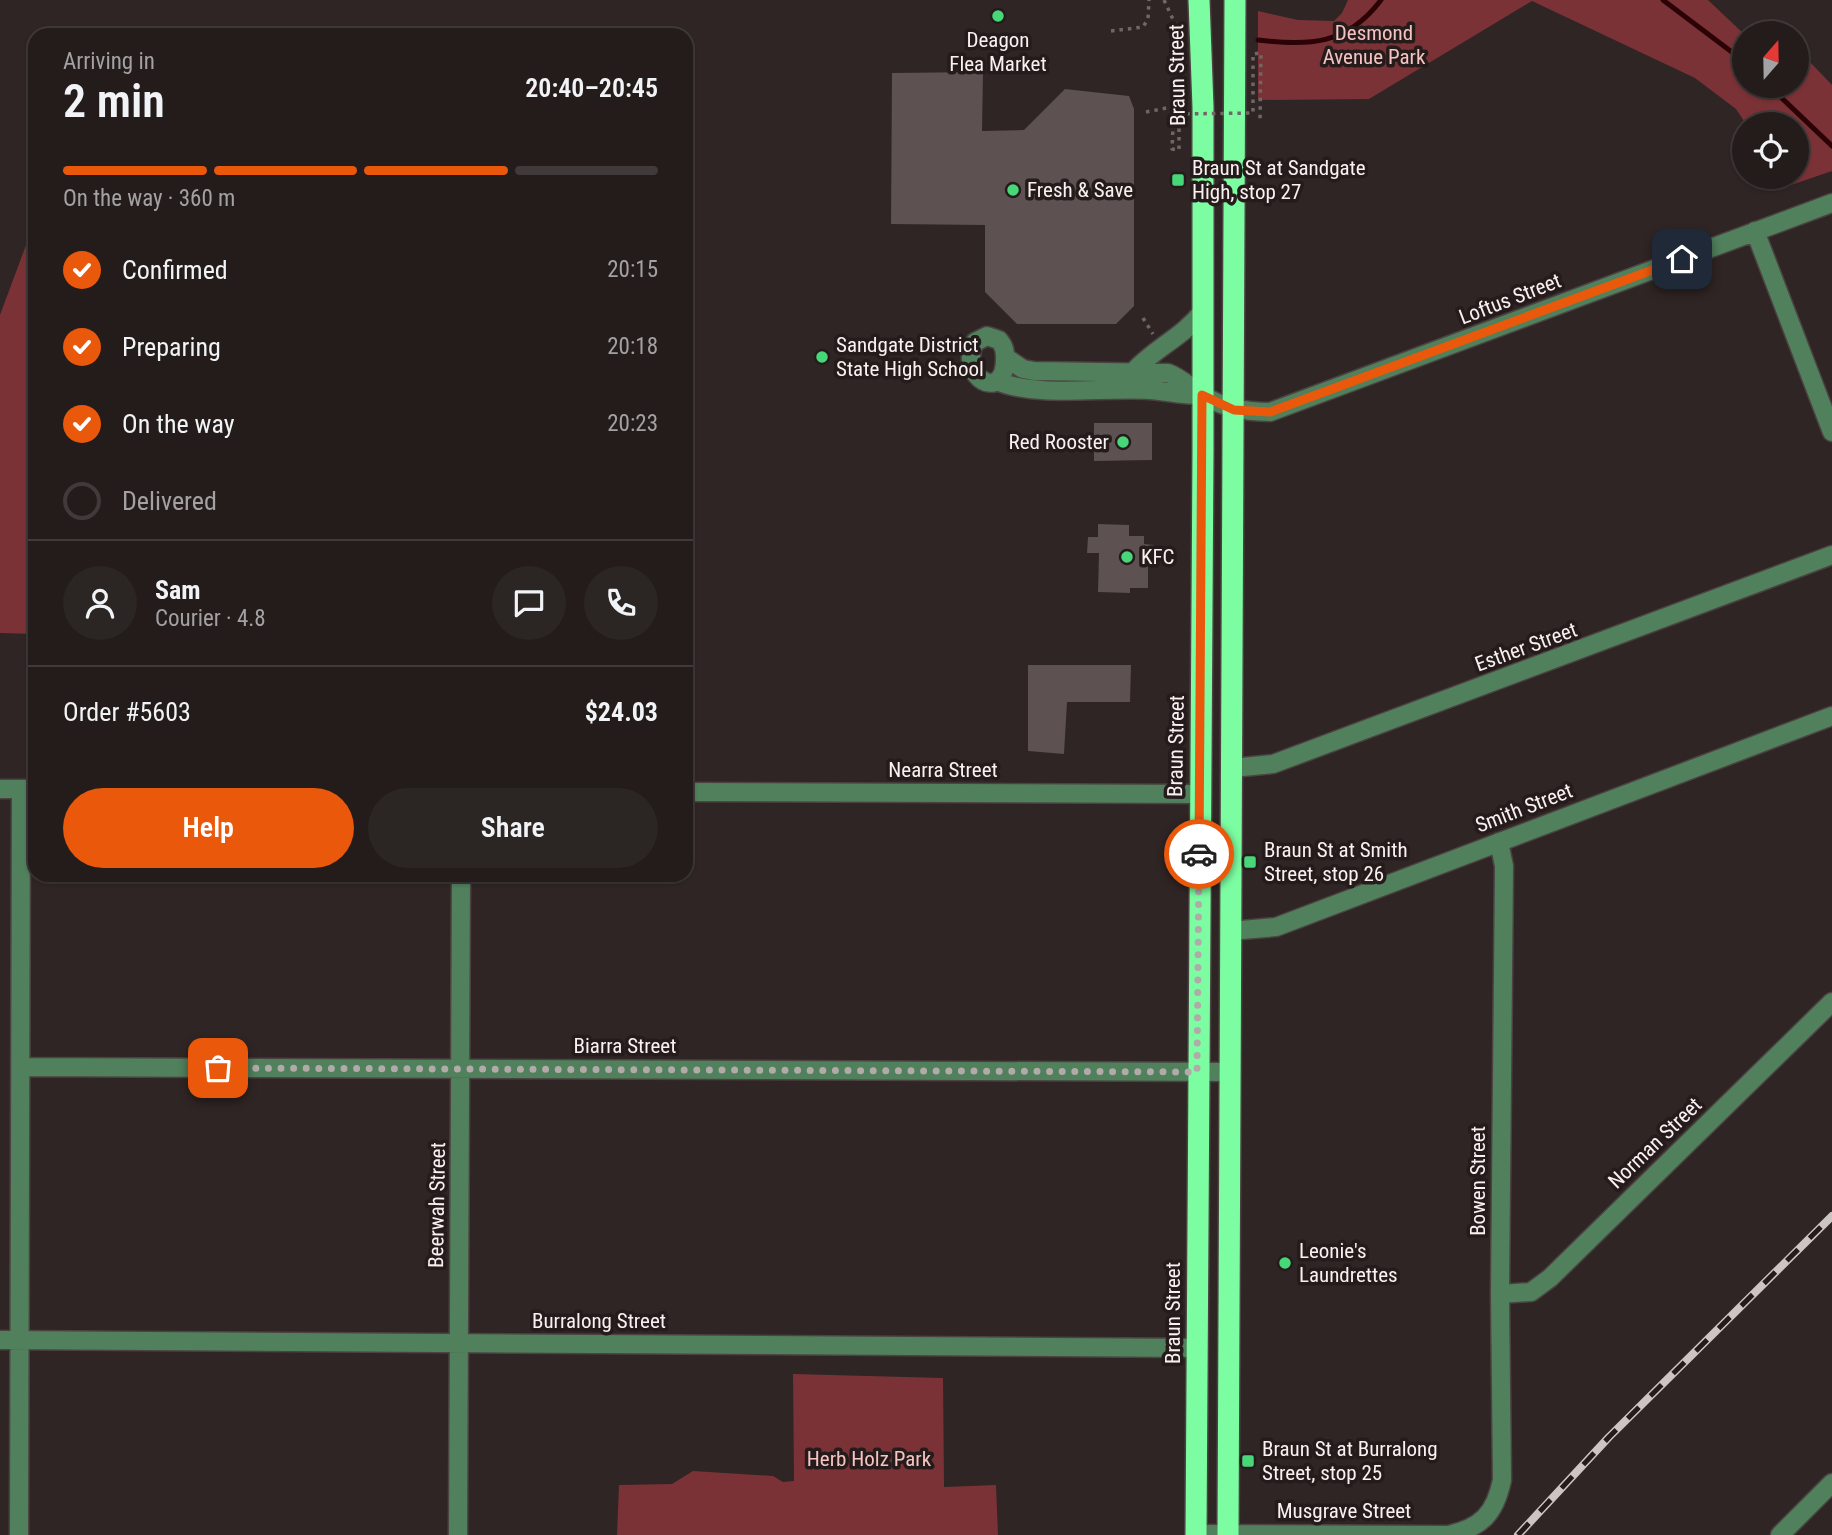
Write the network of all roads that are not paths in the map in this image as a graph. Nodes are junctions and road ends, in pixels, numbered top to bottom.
1 (1199, 0) edge
2 (1235, 0) edge
3 (1832, 202) edge
4 (1755, 231) junction
5 (1203, 311) junction
6 (1005, 358) junction
7 (1133, 371) junction
8 (997, 382) junction
9 (1202, 395) junction
10 (1234, 410) junction
11 (1832, 432) edge
12 (1832, 555) edge
13 (1832, 716) edge
14 (1232, 768) junction
15 (0, 789) edge
16 (28, 789) edge
17 (693, 792) edge
18 (1200, 794) junction
19 (1499, 842) junction
20 (461, 882) edge
21 (1230, 931) junction
22 (1832, 1002) edge
23 (22, 1067) junction
24 (461, 1068) junction
25 (1197, 1072) junction
26 (1229, 1072) junction
27 (1500, 1294) junction
28 (0, 1340) edge
29 (21, 1340) junction
30 (459, 1343) junction
31 (1197, 1348) junction
32 (1832, 1483) edge
33 (1486, 1517) joint
34 (1196, 1534) edge
35 (1228, 1534) edge
36 (19, 1535) edge
37 (458, 1535) edge
38 (1780, 1535) edge

1 - 5 highway, Braun Street
2 - 10 highway
3 - 4 street, Loftus Street
4 - 10 street, Loftus Street
4 - 11 street
5 - 7 street
5 - 9 highway, Braun Street
6 - 7 street
6 - 8 street
6 - 8 street
7 - 9 street
8 - 9 street
9 - 10 street, Loftus Street
9 - 18 highway, Braun Street
10 - 14 highway
12 - 14 street, Esther Street
13 - 19 street, Smith Street
14 - 21 highway
15 - 16 street
16 - 23 street
17 - 18 street, Nearra Street
18 - 25 highway, Braun Street
19 - 21 street, Smith Street
19 - 27 street, Bowen Street
20 - 24 street, Beerwah Street
21 - 26 highway
22 - 27 street, Norman Street
23 - 24 street, Biarra Street
23 - 29 street
24 - 25 street, Biarra Street
24 - 30 street, Beerwah Street
25 - 26 street, Biarra Street
25 - 31 highway, Braun Street
26 - 35 highway
27 - 33 street, Bowen Street
28 - 29 street, Burralong Street
29 - 30 street, Burralong Street
29 - 36 street
30 - 31 street, Burralong Street
30 - 37 street, Beerwah Street
31 - 34 highway, Braun Street
32 - 38 street
33 - 35 street, Musgrave Street
34 - 35 street, Musgrave Street

